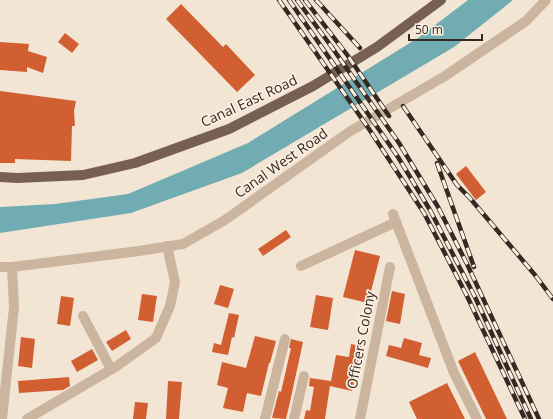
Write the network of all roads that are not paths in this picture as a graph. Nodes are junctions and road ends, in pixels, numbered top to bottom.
1 (441, 0) edge
2 (546, 0) edge
3 (0, 177) edge
4 (167, 246) junction
5 (301, 266) dead end
6 (0, 267) edge
7 (12, 267) junction
8 (390, 267) dead end
9 (83, 316) dead end
10 (285, 339) dead end
11 (112, 369) junction
12 (304, 376) dead end
13 (2, 419) edge
14 (27, 419) edge
15 (266, 419) edge
16 (294, 419) edge
17 (360, 419) edge
18 (477, 419) edge

1 - 3 main road, Canal East Road
2 - 4 street, Canal West Road
4 - 7 street, Canal West Road
4 - 11 street
5 - 18 street
6 - 7 street, Canal West Road
7 - 13 street
8 - 17 street, Officers Colony
9 - 11 street
10 - 15 street
11 - 14 street
12 - 16 street

